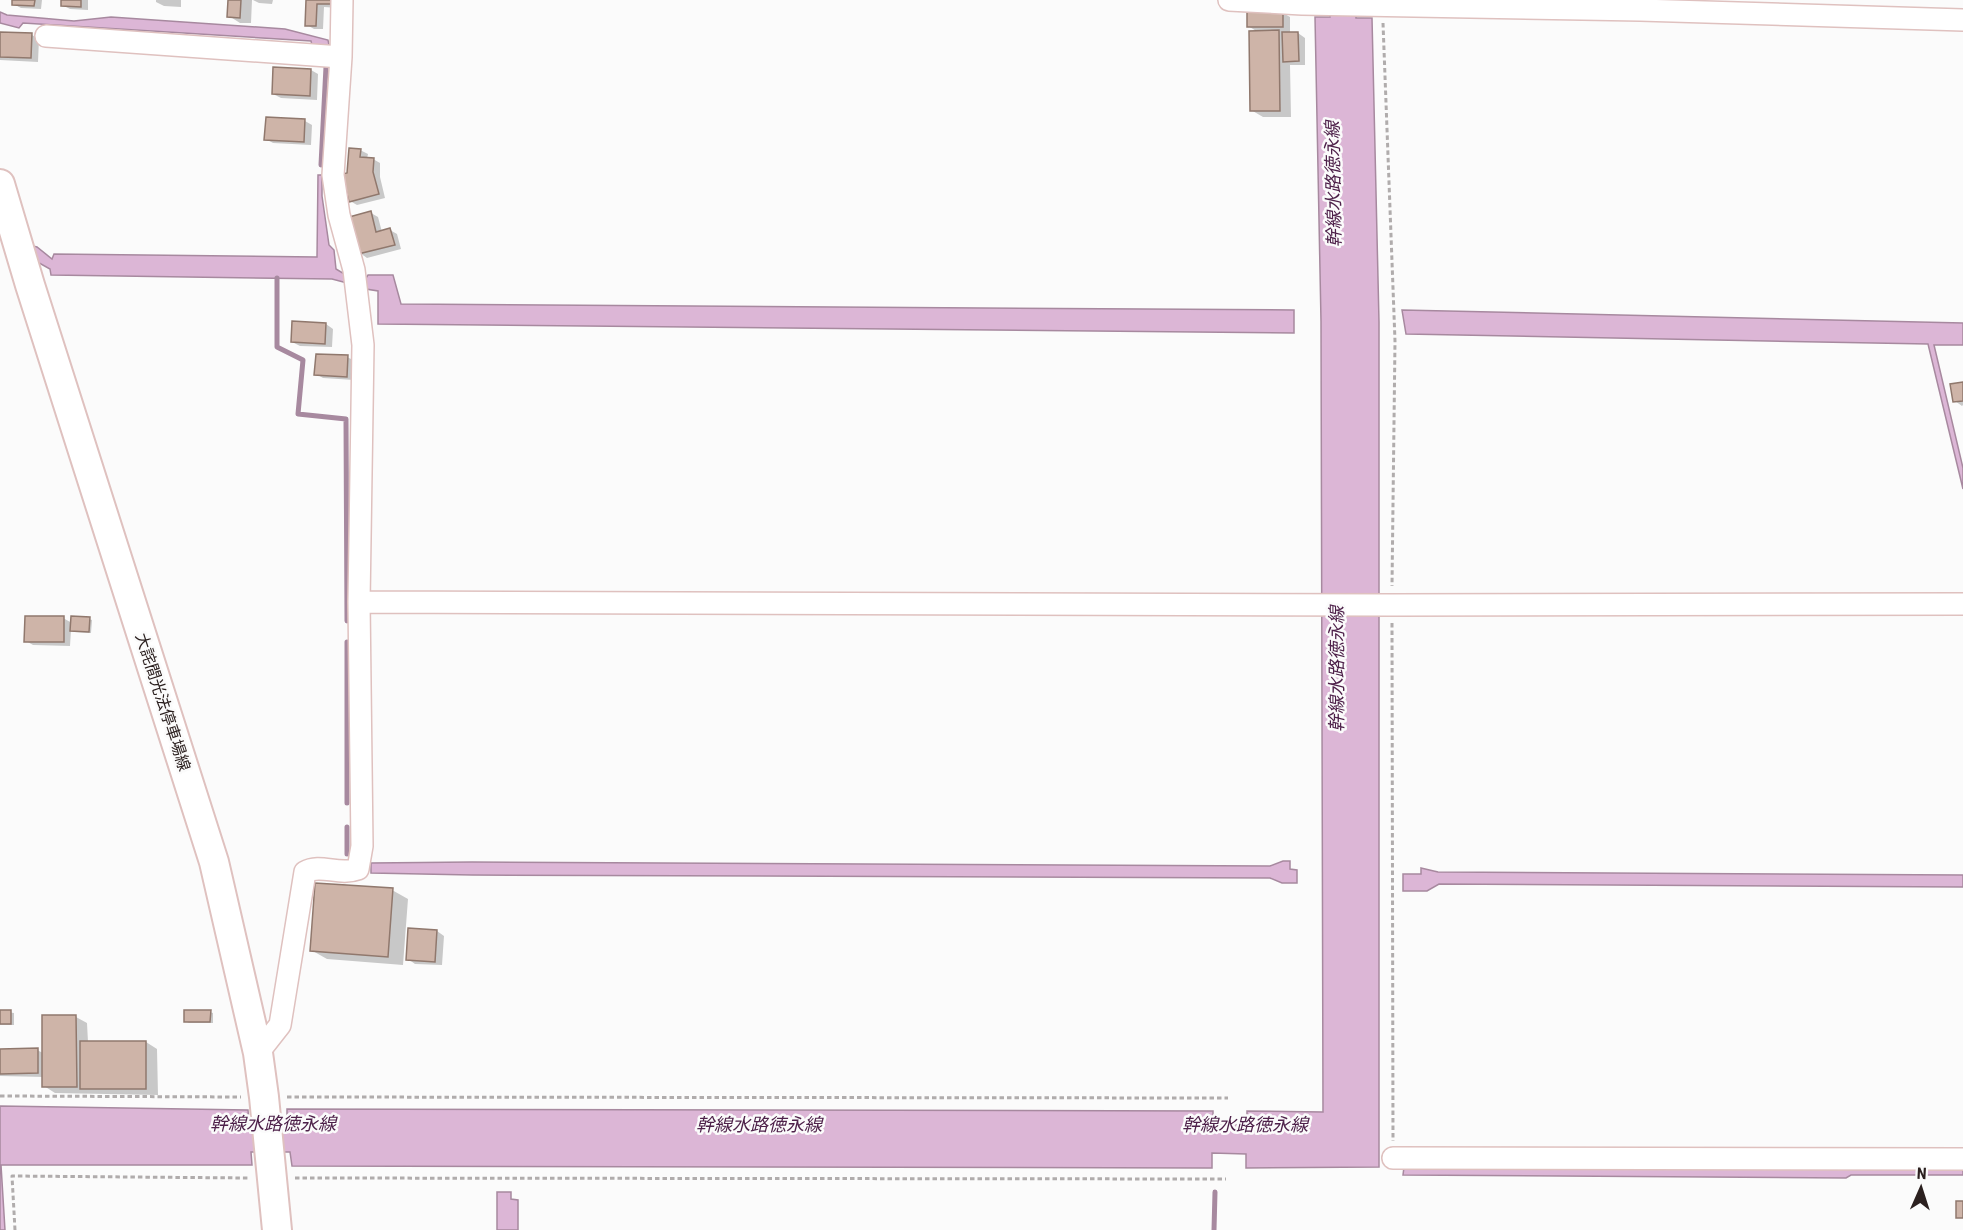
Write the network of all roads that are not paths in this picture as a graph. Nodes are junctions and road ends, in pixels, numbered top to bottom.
1 (342, 0) edge
2 (1229, 0) edge
3 (1963, 20) edge
4 (46, 36) dead end
5 (341, 57) junction
6 (0, 184) edge
7 (359, 602) junction
8 (1963, 604) edge
9 (258, 1053) junction
10 (1393, 1158) road end
11 (1963, 1159) edge
12 (277, 1230) edge

1 - 5 street
2 - 3 street
4 - 5 street
5 - 7 street
6 - 9 main road, 大詫間光法停車場線
7 - 8 street
7 - 9 street
9 - 12 main road, 大詫間光法停車場線
10 - 11 street

